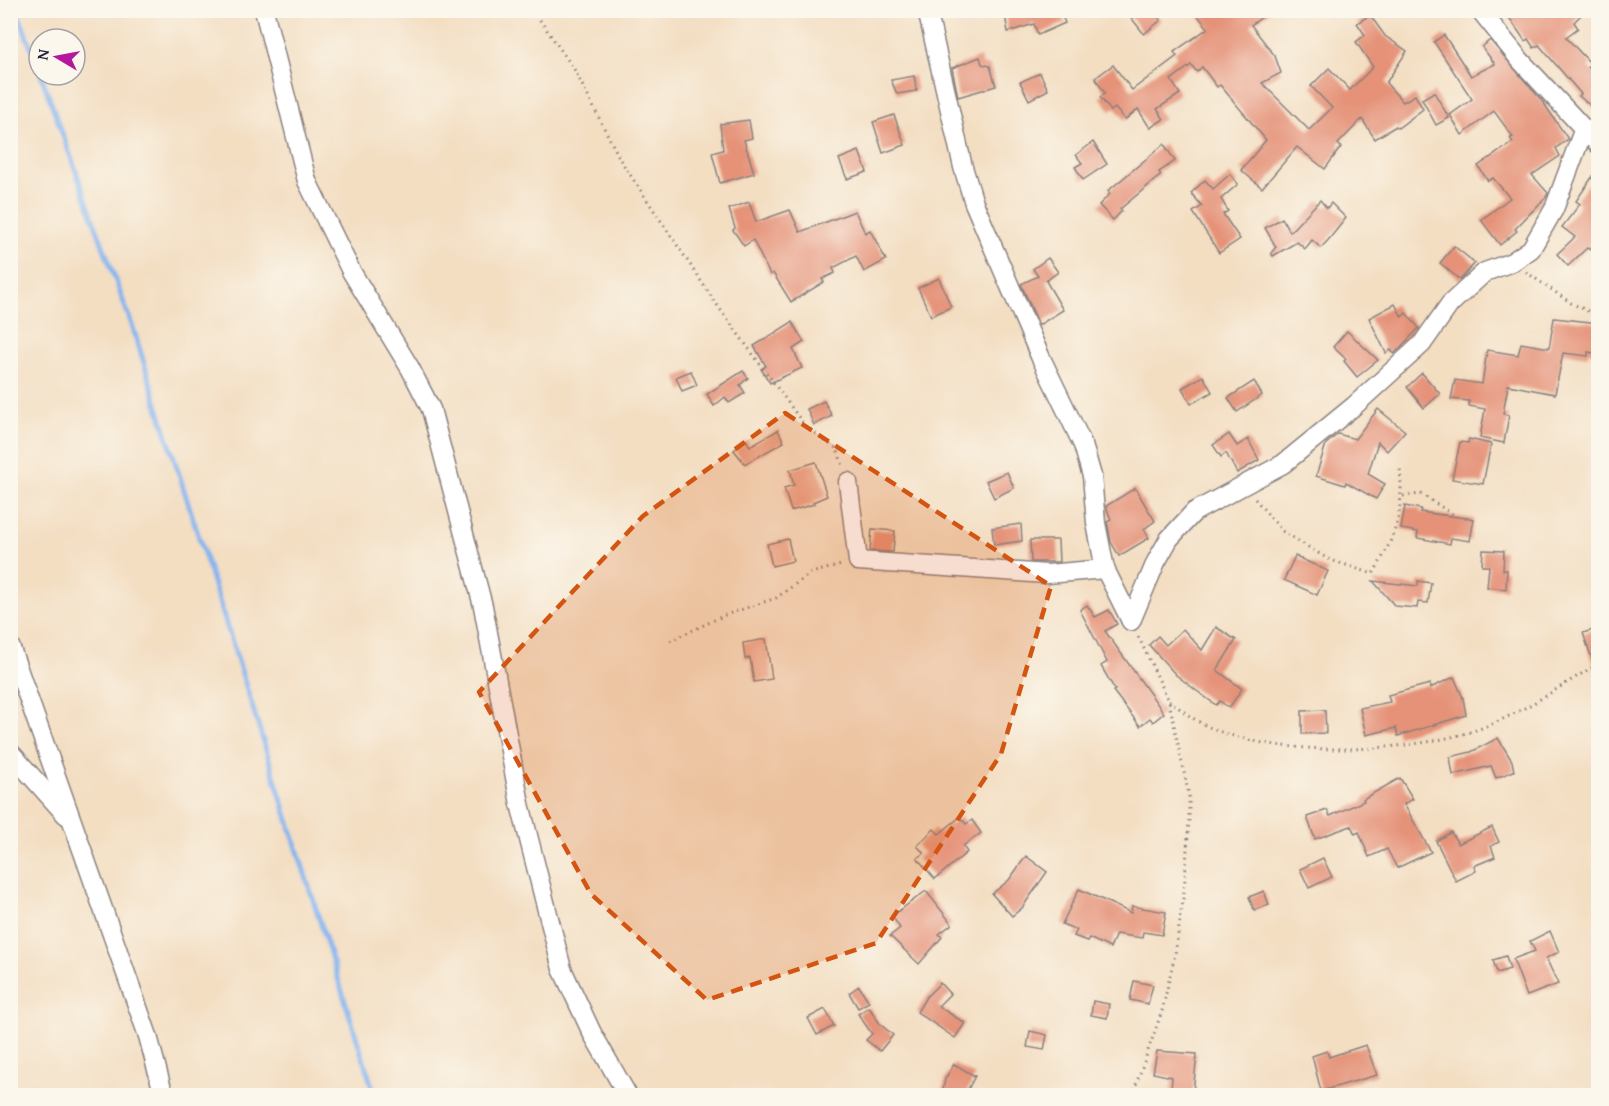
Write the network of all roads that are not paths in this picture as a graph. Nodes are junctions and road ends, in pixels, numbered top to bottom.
1 (264, 10) edge
2 (927, 10) edge
3 (1484, 12) edge
4 (1583, 131) junction
5 (1599, 144) edge
6 (848, 482) road end
7 (1105, 569) junction
8 (10, 646) edge
9 (10, 752) edge
10 (71, 821) junction
11 (164, 1095) edge
12 (628, 1095) edge

1 - 12 street
2 - 7 street
3 - 4 street
4 - 5 street
4 - 7 street
6 - 7 street
8 - 10 street
9 - 10 street
10 - 11 street

